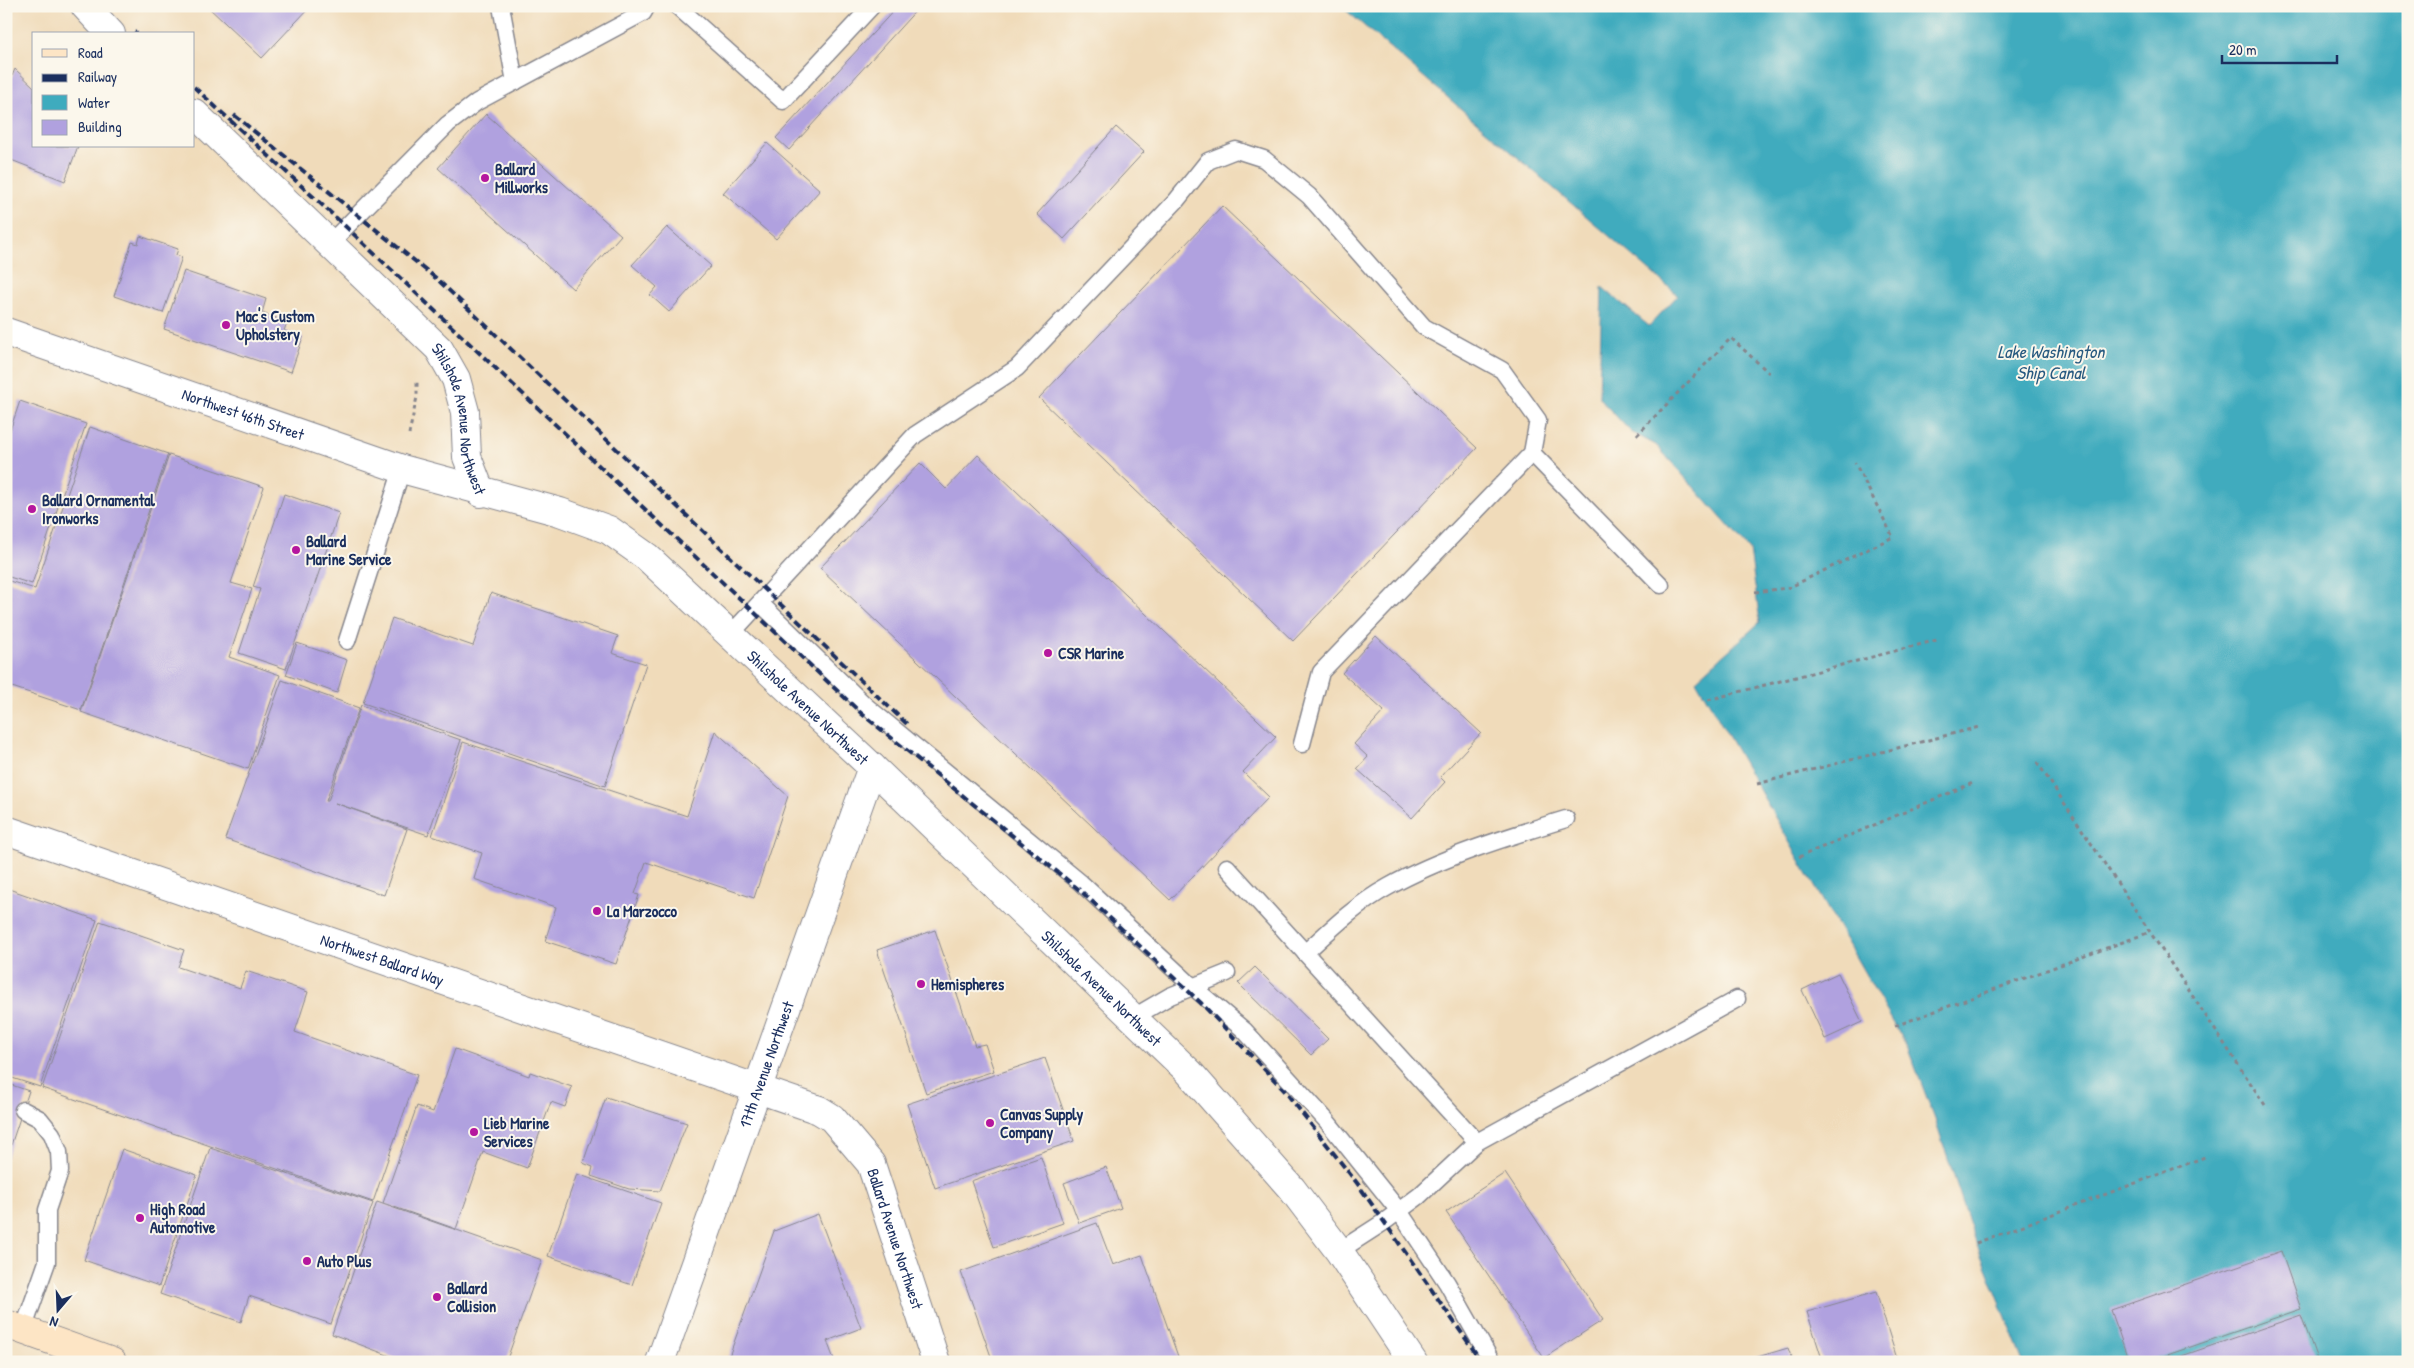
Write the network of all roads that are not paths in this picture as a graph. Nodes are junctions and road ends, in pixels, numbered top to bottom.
1 (85, 6) edge
2 (501, 6) edge
3 (647, 6) edge
4 (677, 6) edge
5 (872, 6) edge
6 (109, 32) edge
7 (515, 82) junction
8 (195, 114) edge
9 (330, 243) junction
10 (6, 332) edge
11 (1532, 453) junction
12 (402, 469) junction
13 (481, 493) junction
14 (1661, 585) dead end
15 (760, 603) junction
16 (730, 634) junction
17 (346, 641) dead end
18 (1302, 744) dead end
19 (872, 767) junction
20 (1566, 819) dead end
21 (6, 830) edge
22 (1227, 867) dead end
23 (1305, 953) junction
24 (1226, 973) dead end
25 (1193, 987) junction
26 (1736, 999) dead end
27 (1134, 1017) junction
28 (758, 1088) junction
29 (23, 1110) dead end
30 (1477, 1142) junction
31 (1399, 1211) junction
32 (1339, 1251) junction
33 (15, 1327) edge
34 (112, 1362) edge
35 (660, 1362) edge
36 (936, 1362) edge
37 (1413, 1362) edge
38 (1492, 1362) edge

1 - 6 street
2 - 7 lane
3 - 7 lane
4 - 5 lane
7 - 9 lane
8 - 9 street, Shilshole Avenue Northwest
9 - 13 street, Shilshole Avenue Northwest
10 - 12 street, Northwest 46th Street
11 - 14 lane
11 - 15 lane
11 - 18 lane
12 - 13 street, Northwest 46th Street
12 - 17 lane
13 - 16 street, Shilshole Avenue Northwest
15 - 16 lane
15 - 25 lane
16 - 19 street, Shilshole Avenue Northwest
19 - 27 street, Shilshole Avenue Northwest
19 - 28 street, 17th Avenue Northwest
20 - 23 lane
21 - 28 street, Northwest Ballard Way
22 - 23 lane
23 - 30 lane
24 - 25 lane
25 - 27 lane
25 - 31 lane
26 - 30 lane
27 - 32 street, Shilshole Avenue Northwest
28 - 35 street, 17th Avenue Northwest
28 - 36 street, Ballard Avenue Northwest
29 - 33 lane
30 - 31 lane
31 - 32 lane
31 - 38 lane
32 - 37 street, Shilshole Avenue Northwest
33 - 34 main road

